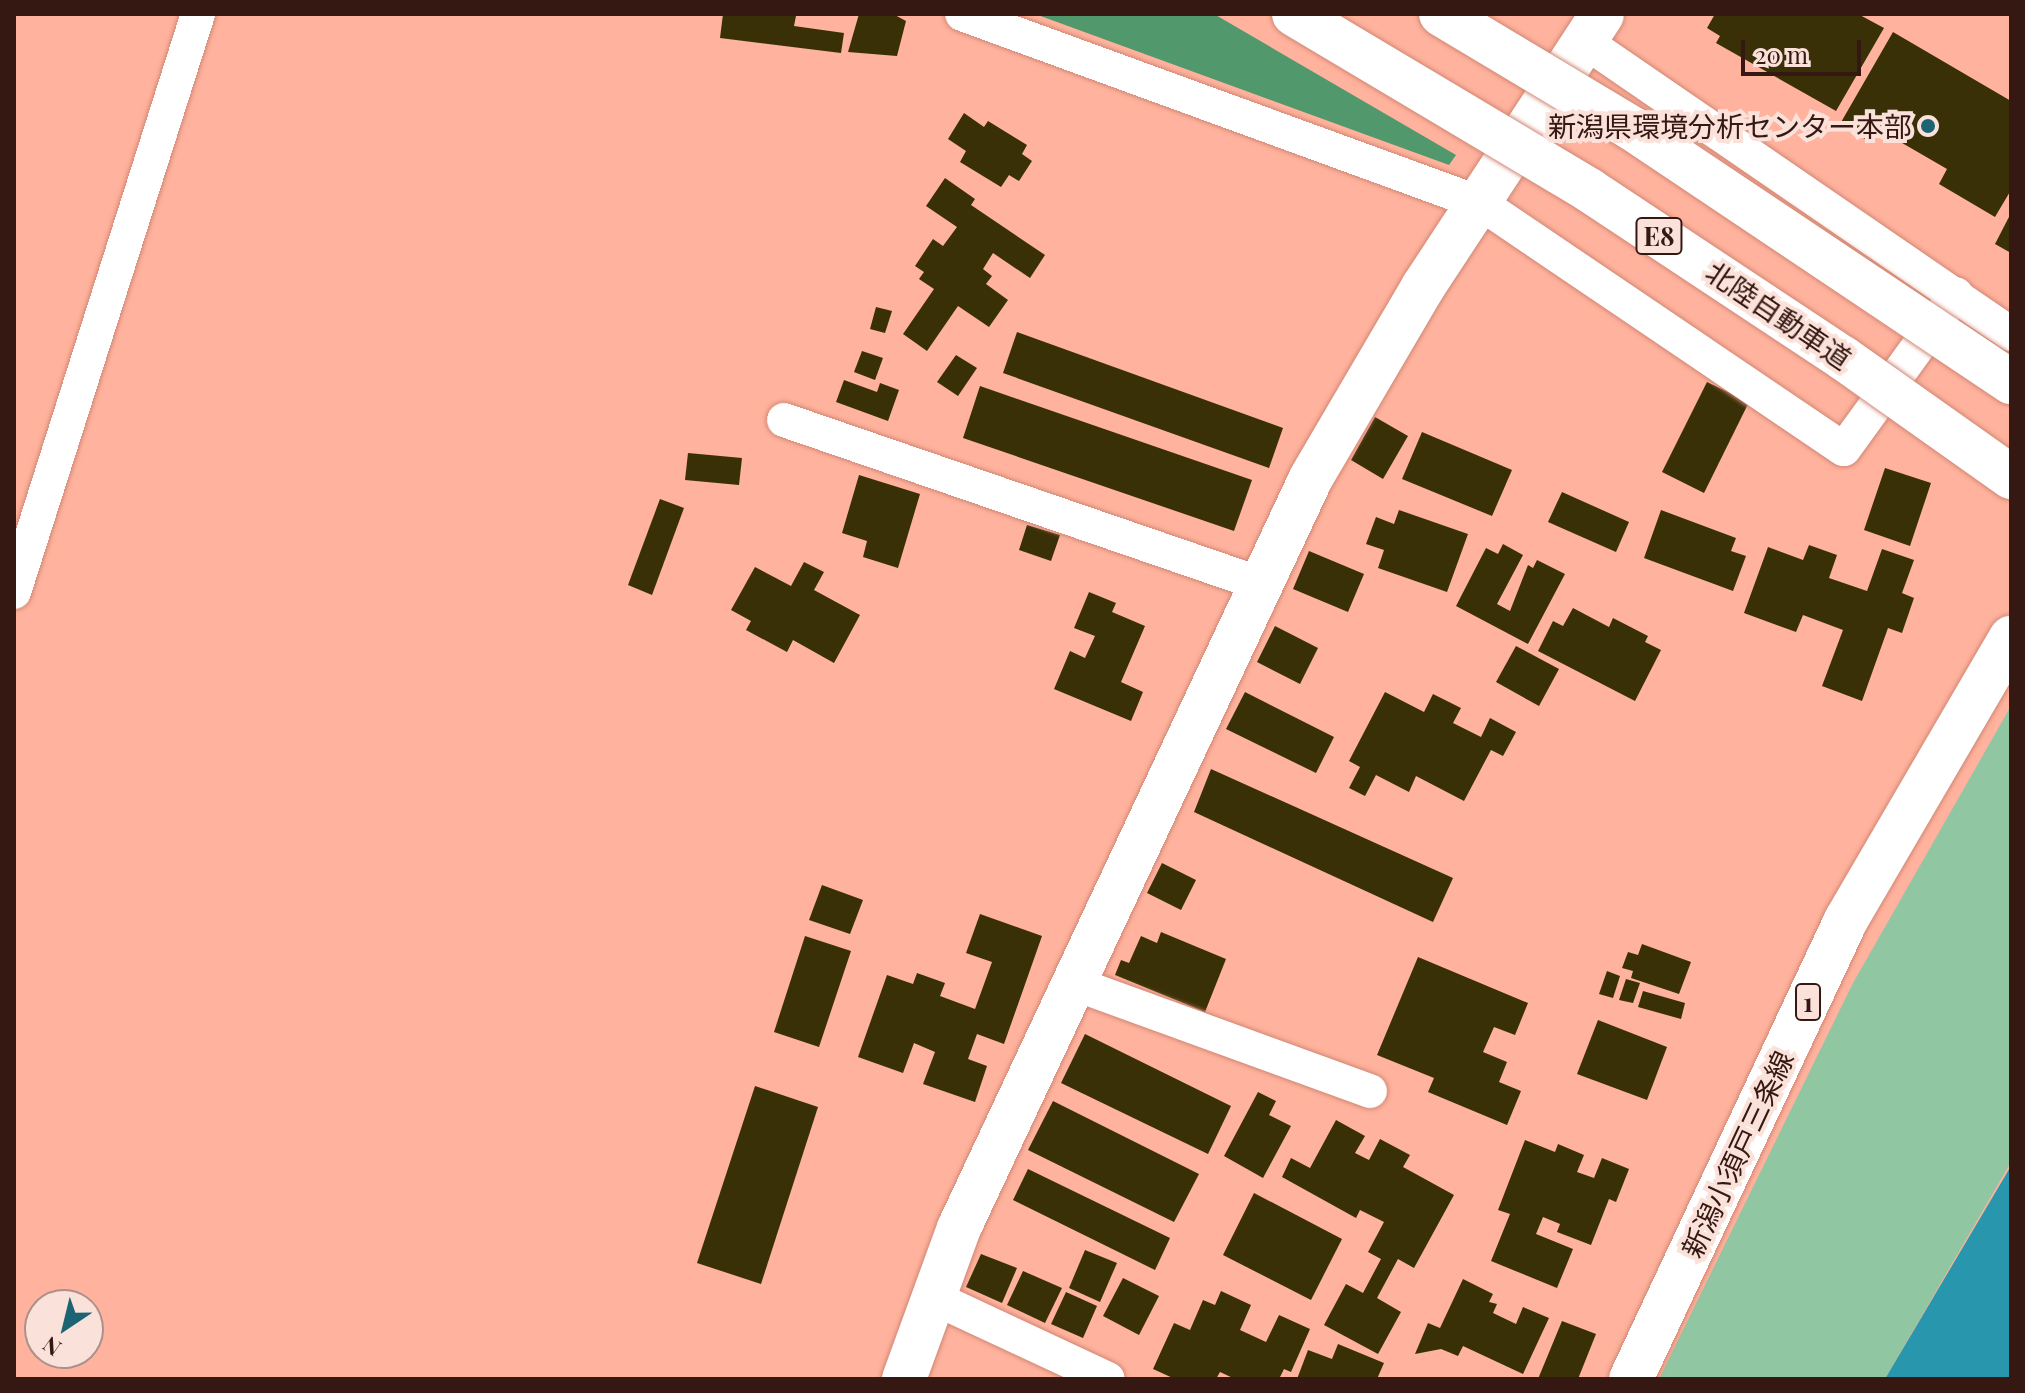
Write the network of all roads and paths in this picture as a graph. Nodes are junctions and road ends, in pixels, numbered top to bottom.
1 (198, 14) edge
2 (962, 14) edge
3 (1294, 14) edge
4 (1441, 14) edge
5 (1593, 28) edge
6 (1480, 203) junction
7 (1956, 294) junction
8 (2011, 334) edge
9 (2011, 382) edge
10 (784, 420) dead end
11 (2011, 477) edge
12 (1261, 584) junction
13 (14, 592) edge
14 (2011, 638) edge
15 (1073, 983) junction
16 (1370, 1091) dead end
17 (930, 1296) junction
18 (904, 1379) edge
19 (1108, 1379) edge
20 (1631, 1379) edge

1 - 13 street
2 - 6 street
3 - 11 main road, 北陸自動車道 / E8, bridge
4 - 9 main road, bridge
5 - 6 main road
5 - 7 street
6 - 7 street
6 - 12 main road
7 - 8 street
10 - 12 street
12 - 15 main road
14 - 20 main road, 新潟小須戸三条線 / 1
15 - 16 street
15 - 17 main road
17 - 18 main road
17 - 19 street

